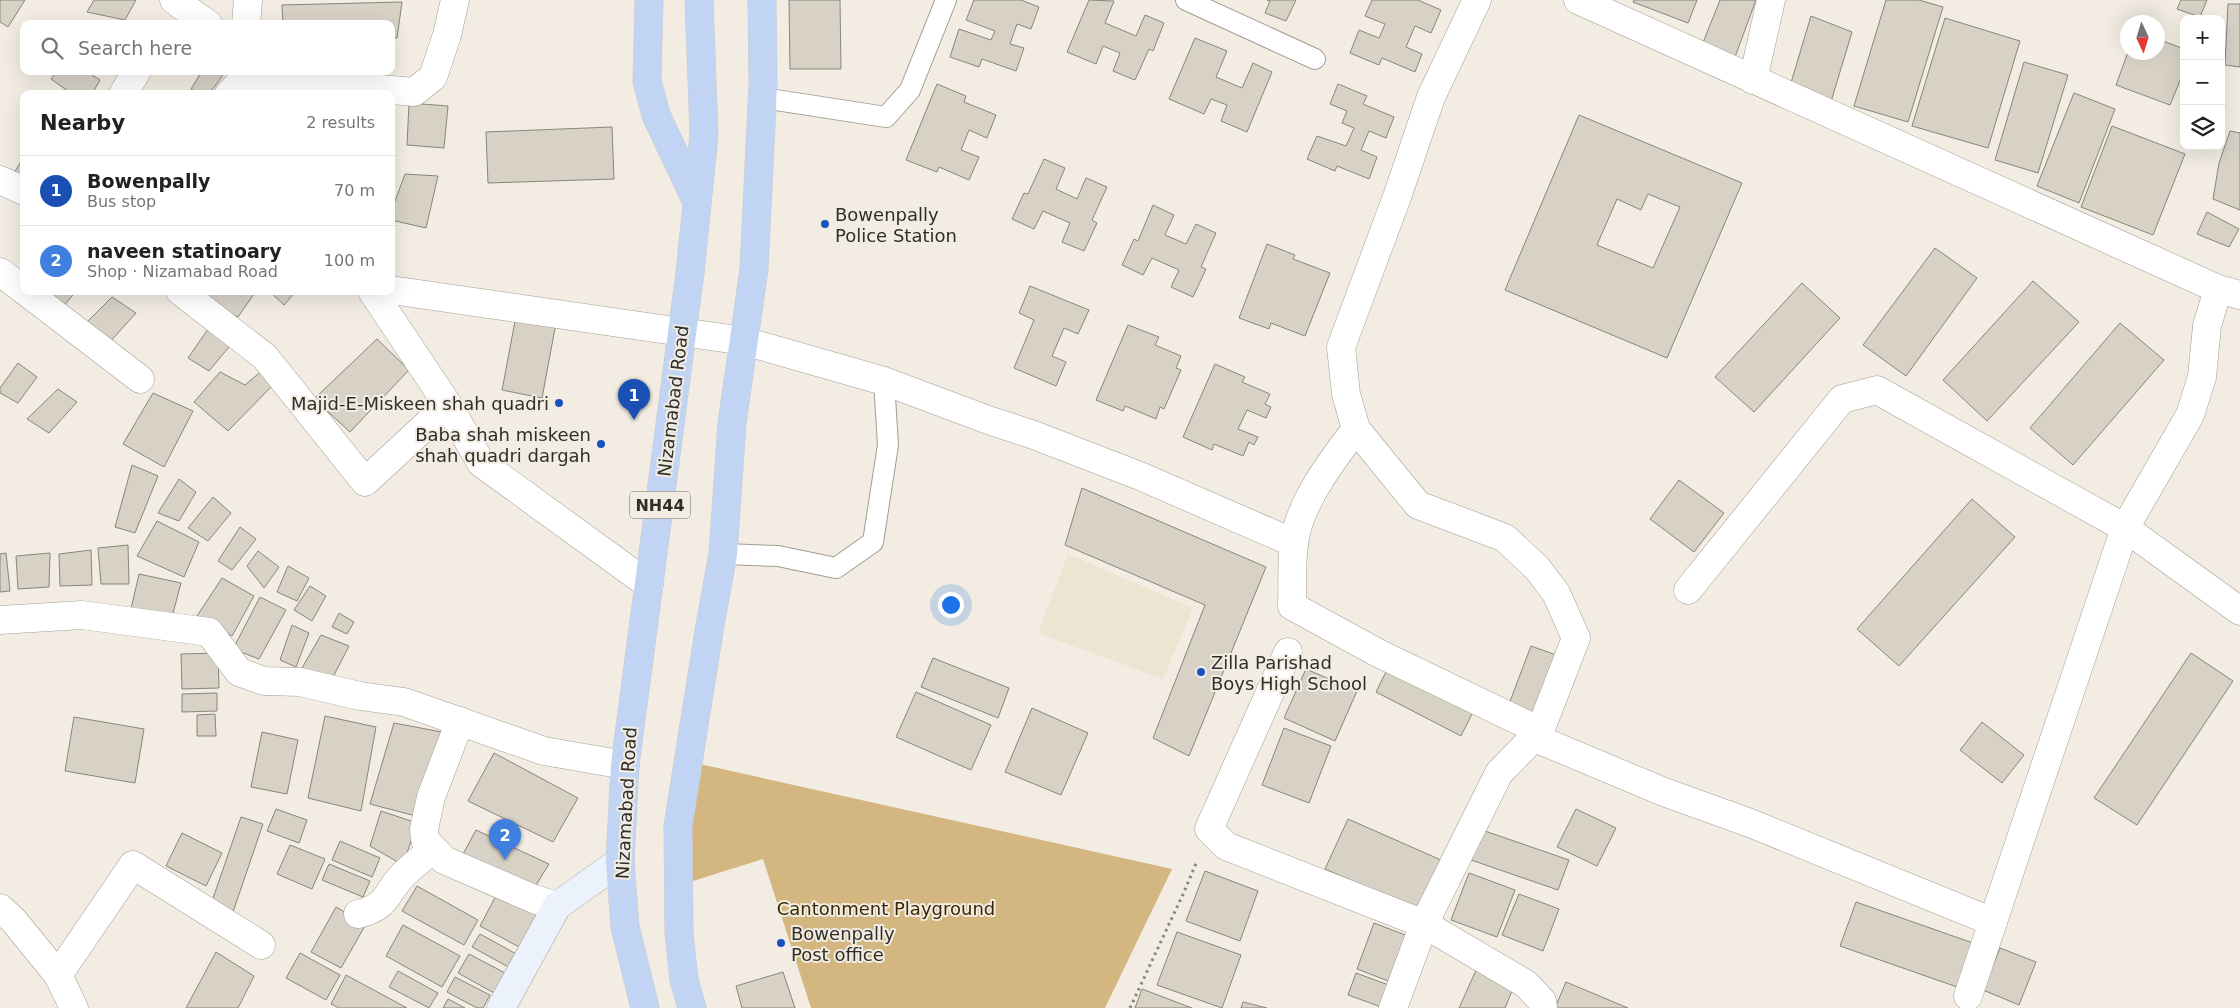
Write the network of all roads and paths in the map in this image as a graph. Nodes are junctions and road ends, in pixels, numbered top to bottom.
1 (248, 0) edge
2 (455, 0) edge
3 (649, 0) edge
4 (699, 0) edge
5 (762, 0) edge
6 (946, 0) edge
7 (1186, 0) edge
8 (1477, 0) edge
9 (1771, 0) edge
10 (1592, 3) edge
11 (173, 10) edge
12 (198, 20) edge
13 (246, 20) edge
14 (1315, 59) dead end
15 (135, 75) edge
16 (1753, 80) junction
17 (246, 84) edge
18 (125, 90) edge
19 (372, 90) edge
20 (395, 91) edge
21 (763, 98) junction
22 (0, 180) edge
23 (20, 189) edge
24 (697, 203) junction
25 (0, 272) edge
26 (20, 288) edge
27 (395, 291) edge
28 (2229, 292) edge
29 (29, 295) edge
30 (185, 295) edge
31 (375, 295) edge
32 (680, 333) junction
33 (744, 341) junction
34 (140, 379) dead end
35 (884, 381) junction
36 (448, 405) junction
37 (1356, 429) junction
38 (2125, 528) junction
39 (1294, 543) junction
40 (723, 554) junction
41 (649, 585) junction
42 (1688, 590) dead end
43 (2240, 611) edge
44 (0, 620) edge
45 (1288, 652) dead end
46 (460, 722) junction
47 (1538, 734) junction
48 (625, 765) junction
49 (1209, 829) junction
50 (432, 849) junction
51 (620, 861) junction
52 (558, 906) junction
53 (0, 908) edge
54 (358, 914) dead end
55 (1993, 922) junction
56 (1424, 924) junction
57 (261, 945) dead end
58 (58, 975) junction
59 (1968, 996) dead end
60 (74, 1008) edge
61 (501, 1008) edge
62 (645, 1008) edge
63 (692, 1008) edge
64 (1130, 1008) edge
65 (1393, 1008) edge
66 (1543, 1008) edge

1 - 13 street
2 - 20 street
3 - 24 highway
4 - 24 highway, Nizamabad Road / NH44
5 - 21 highway
6 - 21 lane
7 - 14 lane
8 - 37 street
9 - 16 street
10 - 16 street
11 - 12 street
15 - 18 street
16 - 28 street
17 - 19 street
21 - 33 highway
22 - 23 street
24 - 32 highway, Nizamabad Road / NH44
25 - 26 street
27 - 32 street
28 - 38 street
29 - 34 street
30 - 36 street
31 - 36 street
32 - 33 street
32 - 41 highway, Nizamabad Road / NH44
33 - 35 street
33 - 40 highway
35 - 39 street
35 - 40 lane
36 - 41 street
37 - 39 street
37 - 47 street
38 - 42 street
38 - 43 street
38 - 55 street
39 - 47 street
40 - 63 highway
41 - 48 highway, Nizamabad Road / NH44
44 - 46 street
45 - 49 street
46 - 48 street
46 - 50 street
47 - 55 street
47 - 56 street
48 - 51 highway, Nizamabad Road / NH44
49 - 56 street
49 - 64 path
50 - 52 street
50 - 54 street
51 - 52 main road
51 - 62 highway, Nizamabad Road / NH44
52 - 61 main road
53 - 58 street
55 - 59 street
56 - 65 street
56 - 66 street
57 - 58 street
58 - 60 street

